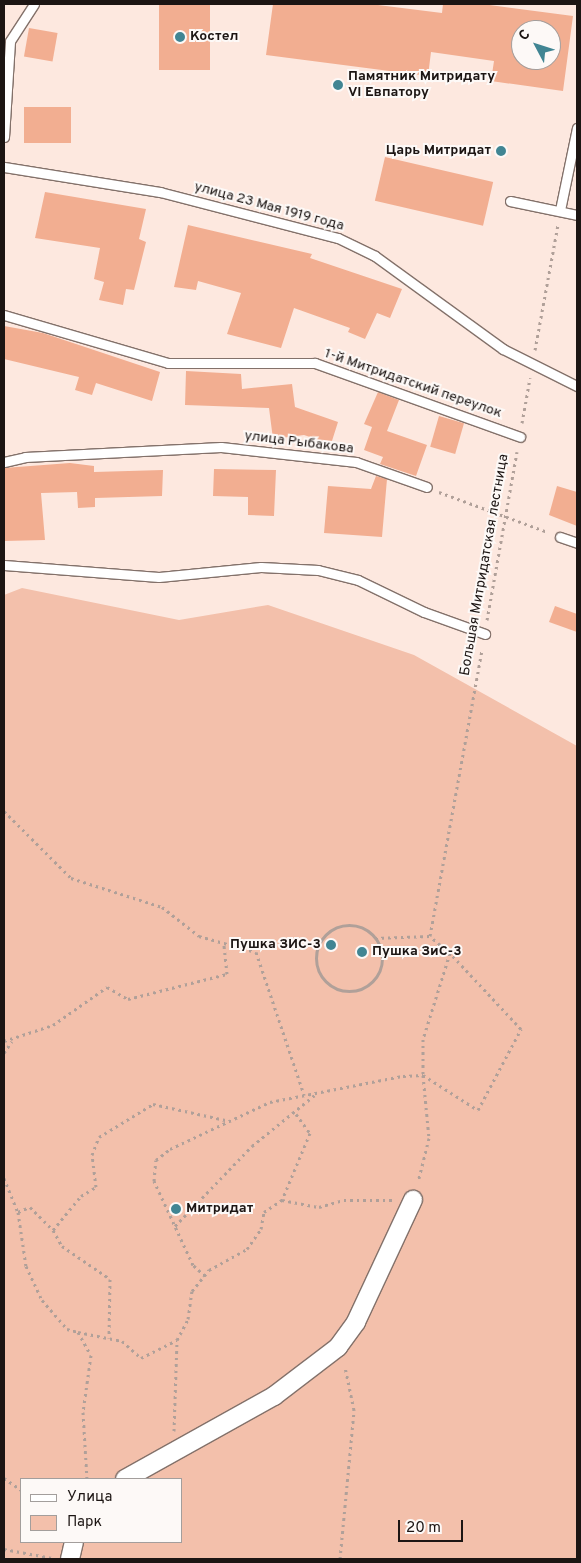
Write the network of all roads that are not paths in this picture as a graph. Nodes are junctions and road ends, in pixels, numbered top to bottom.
1 (34, 4) edge
2 (577, 128) edge
3 (4, 137) edge
4 (4, 167) edge
5 (510, 200) dead end
6 (560, 210) junction
7 (577, 215) edge
8 (4, 315) edge
9 (577, 386) edge
10 (520, 437) road end
11 (4, 462) edge
12 (427, 487) road end
13 (560, 537) road end
14 (577, 543) edge
15 (4, 564) edge
16 (485, 634) road end
17 (413, 1200) road end
18 (126, 1478) edge
19 (74, 1543) edge
20 (70, 1559) edge

1 - 3 lane
2 - 6 lane
4 - 9 lane, улица 23 Мая 1919 года
5 - 6 lane
6 - 7 lane
8 - 10 lane, 1-й Митридатский переулок
11 - 12 lane, улица Рыбакова
13 - 14 lane
15 - 16 lane
17 - 18 street
19 - 20 street

